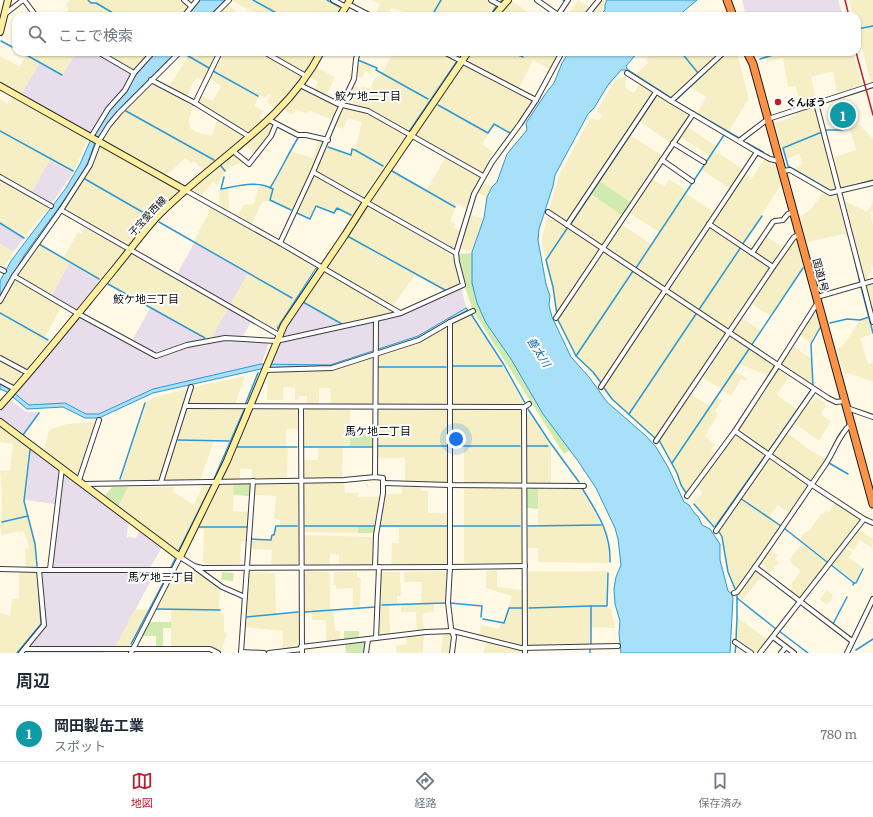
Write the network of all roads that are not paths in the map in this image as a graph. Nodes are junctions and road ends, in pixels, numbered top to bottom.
1 (8, 0) edge
2 (23, 0) edge
3 (184, 0) edge
4 (197, 0) edge
5 (229, 0) edge
6 (333, 0) edge
7 (491, 0) edge
8 (508, 0) edge
9 (537, 0) edge
10 (568, 0) edge
11 (599, 0) edge
12 (728, 0) edge
13 (348, 4) edge
14 (191, 6) junction
15 (502, 6) junction
16 (33, 12) edge
17 (187, 12) edge
18 (217, 12) edge
19 (363, 12) edge
20 (497, 12) edge
21 (554, 12) edge
22 (560, 12) edge
23 (589, 12) edge
24 (732, 12) edge
25 (5, 14) junction
26 (0, 32) edge
27 (105, 56) edge
28 (150, 56) edge
29 (176, 56) edge
30 (218, 56) edge
31 (271, 56) edge
32 (318, 56) edge
33 (357, 56) edge
34 (452, 56) edge
35 (465, 56) edge
36 (560, 56) edge
37 (720, 56) edge
38 (749, 56) edge
39 (462, 61) junction
40 (134, 73) junction
41 (627, 73) dead end
42 (306, 76) junction
43 (151, 80) junction
44 (300, 85) junction
45 (873, 85) edge
46 (0, 86) edge
47 (656, 92) junction
48 (536, 100) junction
49 (671, 101) junction
50 (195, 103) junction
51 (816, 103) junction
52 (342, 104) junction
53 (693, 114) junction
54 (768, 119) junction
55 (268, 120) junction
56 (276, 124) junction
57 (411, 136) junction
58 (91, 137) junction
59 (250, 137) junction
60 (328, 140) junction
61 (98, 141) junction
62 (739, 141) junction
63 (673, 143) junction
64 (232, 151) junction
65 (757, 152) junction
66 (662, 160) junction
67 (779, 161) junction
68 (704, 162) dead end
69 (782, 171) junction
70 (313, 172) junction
71 (483, 176) junction
72 (0, 177) edge
73 (692, 181) dead end
74 (873, 183) edge
75 (185, 190) junction
76 (840, 191) junction
77 (366, 202) junction
78 (51, 206) dead end
79 (61, 210) junction
80 (548, 212) dead end
81 (794, 212) junction
82 (709, 224) junction
83 (567, 225) junction
84 (800, 235) junction
85 (280, 243) junction
86 (603, 248) junction
87 (130, 250) junction
88 (456, 253) junction
89 (752, 253) junction
90 (773, 267) junction
91 (322, 268) junction
92 (14, 276) junction
93 (873, 281) edge
94 (864, 284) junction
95 (666, 291) junction
96 (818, 299) junction
97 (0, 301) edge
98 (473, 311) dead end
99 (77, 313) junction
100 (401, 313) junction
101 (556, 318) dead end
102 (376, 319) junction
103 (450, 322) junction
104 (873, 322) edge
105 (729, 333) junction
106 (278, 338) junction
107 (375, 352) junction
108 (0, 358) edge
109 (778, 365) junction
110 (264, 370) junction
111 (28, 373) junction
112 (0, 381) edge
113 (191, 387) dead end
114 (601, 387) dead end
115 (15, 389) junction
116 (814, 390) junction
117 (529, 404) dead end
118 (846, 404) junction
119 (0, 406) edge
120 (185, 406) junction
121 (450, 406) junction
122 (250, 407) junction
123 (301, 407) junction
124 (375, 407) junction
125 (523, 408) junction
126 (873, 417) edge
127 (99, 420) dead end
128 (0, 422) edge
129 (851, 423) junction
130 (735, 431) junction
131 (656, 441) dead end
132 (768, 455) junction
133 (62, 468) junction
134 (375, 477) junction
135 (301, 480) junction
136 (253, 481) junction
137 (81, 482) junction
138 (162, 482) junction
139 (217, 482) junction
140 (384, 483) junction
141 (450, 485) junction
142 (812, 485) junction
143 (524, 486) junction
144 (584, 486) dead end
145 (686, 496) dead end
146 (873, 504) edge
147 (864, 519) junction
148 (873, 523) edge
149 (716, 531) dead end
150 (180, 557) junction
151 (194, 566) junction
152 (525, 566) junction
153 (246, 567) junction
154 (301, 567) junction
155 (377, 567) junction
156 (450, 567) junction
157 (756, 567) junction
158 (0, 569) edge
159 (50, 569) junction
160 (40, 570) junction
161 (173, 570) junction
162 (734, 593) dead end
163 (245, 597) junction
164 (873, 600) edge
165 (800, 602) junction
166 (453, 631) junction
167 (773, 637) junction
168 (376, 638) junction
169 (368, 639) junction
170 (735, 642) dead end
171 (852, 642) junction
172 (618, 646) dead end
173 (786, 647) junction
174 (525, 648) junction
175 (25, 649) junction
176 (302, 650) edge
177 (132, 651) edge
178 (21, 653) edge
179 (218, 653) edge
180 (241, 653) edge
181 (264, 653) edge
182 (269, 653) edge
183 (366, 653) edge
184 (452, 653) edge
185 (525, 653) edge
186 (750, 653) edge
187 (760, 653) edge
188 (781, 653) edge
189 (794, 653) edge
190 (847, 653) edge

1 - 25 street
2 - 16 street
2 - 25 street
3 - 14 street
4 - 14 street
5 - 18 street
6 - 13 street
7 - 15 street
8 - 15 street
9 - 21 street
10 - 22 street
11 - 23 street
12 - 24 highway
13 - 19 street
14 - 17 street
15 - 20 street
25 - 26 street
27 - 40 street
28 - 40 street
29 - 43 street
30 - 50 street
31 - 42 street
32 - 42 street, 子宝愛西線
33 - 52 street
34 - 39 street
35 - 39 street
36 - 48 street
37 - 49 street
38 - 54 highway, 国道1号
39 - 48 street
39 - 57 street
40 - 58 street
41 - 47 street
42 - 44 street, 子宝愛西線
43 - 50 street
43 - 61 street
44 - 52 street
44 - 55 street, 子宝愛西線
45 - 51 street
46 - 58 street
47 - 49 street
47 - 83 street
48 - 71 street
49 - 53 street
50 - 59 street
51 - 54 street
51 - 76 street
52 - 57 street
52 - 60 street
53 - 62 street
53 - 63 street
54 - 62 street
54 - 67 highway, 国道1号
55 - 56 street
55 - 59 street, 子宝愛西線
56 - 60 street
56 - 64 street
57 - 71 street
57 - 77 street
58 - 61 street
59 - 64 street, 子宝愛西線
60 - 70 street
61 - 75 street
61 - 79 street
62 - 65 street
63 - 66 street
63 - 68 street
64 - 75 street, 子宝愛西線
65 - 67 street
65 - 82 street
66 - 73 street
66 - 86 street
67 - 69 highway, 国道1号
69 - 76 street
69 - 81 highway, 国道1号
70 - 77 street
70 - 85 street
71 - 88 street
72 - 78 street
74 - 76 street
75 - 85 street
75 - 87 street, 子宝愛西線
76 - 94 street
77 - 88 street
77 - 91 street
79 - 87 street
79 - 92 street
80 - 83 street
81 - 84 highway, 国道1号
81 - 89 street
82 - 89 street
82 - 95 street
83 - 86 street
84 - 90 street
84 - 96 highway, 国道1号
85 - 91 street
86 - 95 street
86 - 101 street
87 - 99 street, 子宝愛西線
87 - 106 street
88 - 100 street
89 - 90 street
90 - 105 street
91 - 100 street
91 - 106 street
92 - 97 street
92 - 99 street
93 - 94 street
94 - 96 street
94 - 104 street
95 - 105 street
95 - 114 street
96 - 109 street
96 - 118 highway, 国道1号
98 - 103 street
99 - 106 street
99 - 111 street, 子宝愛西線
100 - 102 street
102 - 106 street
102 - 107 street
103 - 107 street
103 - 121 street
105 - 109 street
105 - 131 street
106 - 110 street
107 - 110 street
107 - 124 street
108 - 111 street
109 - 116 street
109 - 130 street
110 - 122 street
111 - 115 street, 子宝愛西線
112 - 115 street
113 - 120 street
115 - 119 street, 子宝愛西線
116 - 118 street
116 - 132 street
117 - 125 street
118 - 126 street
118 - 129 highway, 国道1号
120 - 122 street
120 - 138 street
121 - 124 street
121 - 125 street
121 - 141 street
122 - 123 street
122 - 139 street
123 - 124 street
123 - 135 street
124 - 134 street
125 - 143 street
127 - 137 street
128 - 133 street
129 - 142 street
129 - 146 highway, 国道1号
130 - 132 street
130 - 145 street
132 - 142 street
132 - 149 street
133 - 137 street
133 - 159 street
134 - 135 street
134 - 140 street
135 - 136 street
135 - 154 street
136 - 139 street
136 - 153 street
137 - 138 street
137 - 150 street
138 - 139 street
139 - 150 street
140 - 141 street
140 - 155 street
141 - 143 street
141 - 156 street
142 - 147 street
142 - 157 street
143 - 144 street
143 - 152 street
147 - 148 street
147 - 165 street
150 - 151 street
150 - 161 street
151 - 153 street
151 - 163 street
152 - 156 street
152 - 174 street
153 - 154 street
153 - 163 street
154 - 155 street
154 - 176 street
155 - 156 street
155 - 168 street
156 - 166 street
157 - 162 street
157 - 165 street
158 - 160 street
159 - 160 street
159 - 161 street
160 - 175 street
161 - 177 street
163 - 180 street
164 - 171 street
165 - 167 street
165 - 171 street
166 - 168 street
166 - 174 street
166 - 184 street
167 - 173 street
167 - 187 street
168 - 169 street
169 - 176 street
169 - 183 street
170 - 186 street
171 - 190 street
172 - 174 street
173 - 188 street
173 - 189 street
174 - 185 street
175 - 177 street
175 - 178 street
176 - 182 street
177 - 179 street
180 - 181 street

